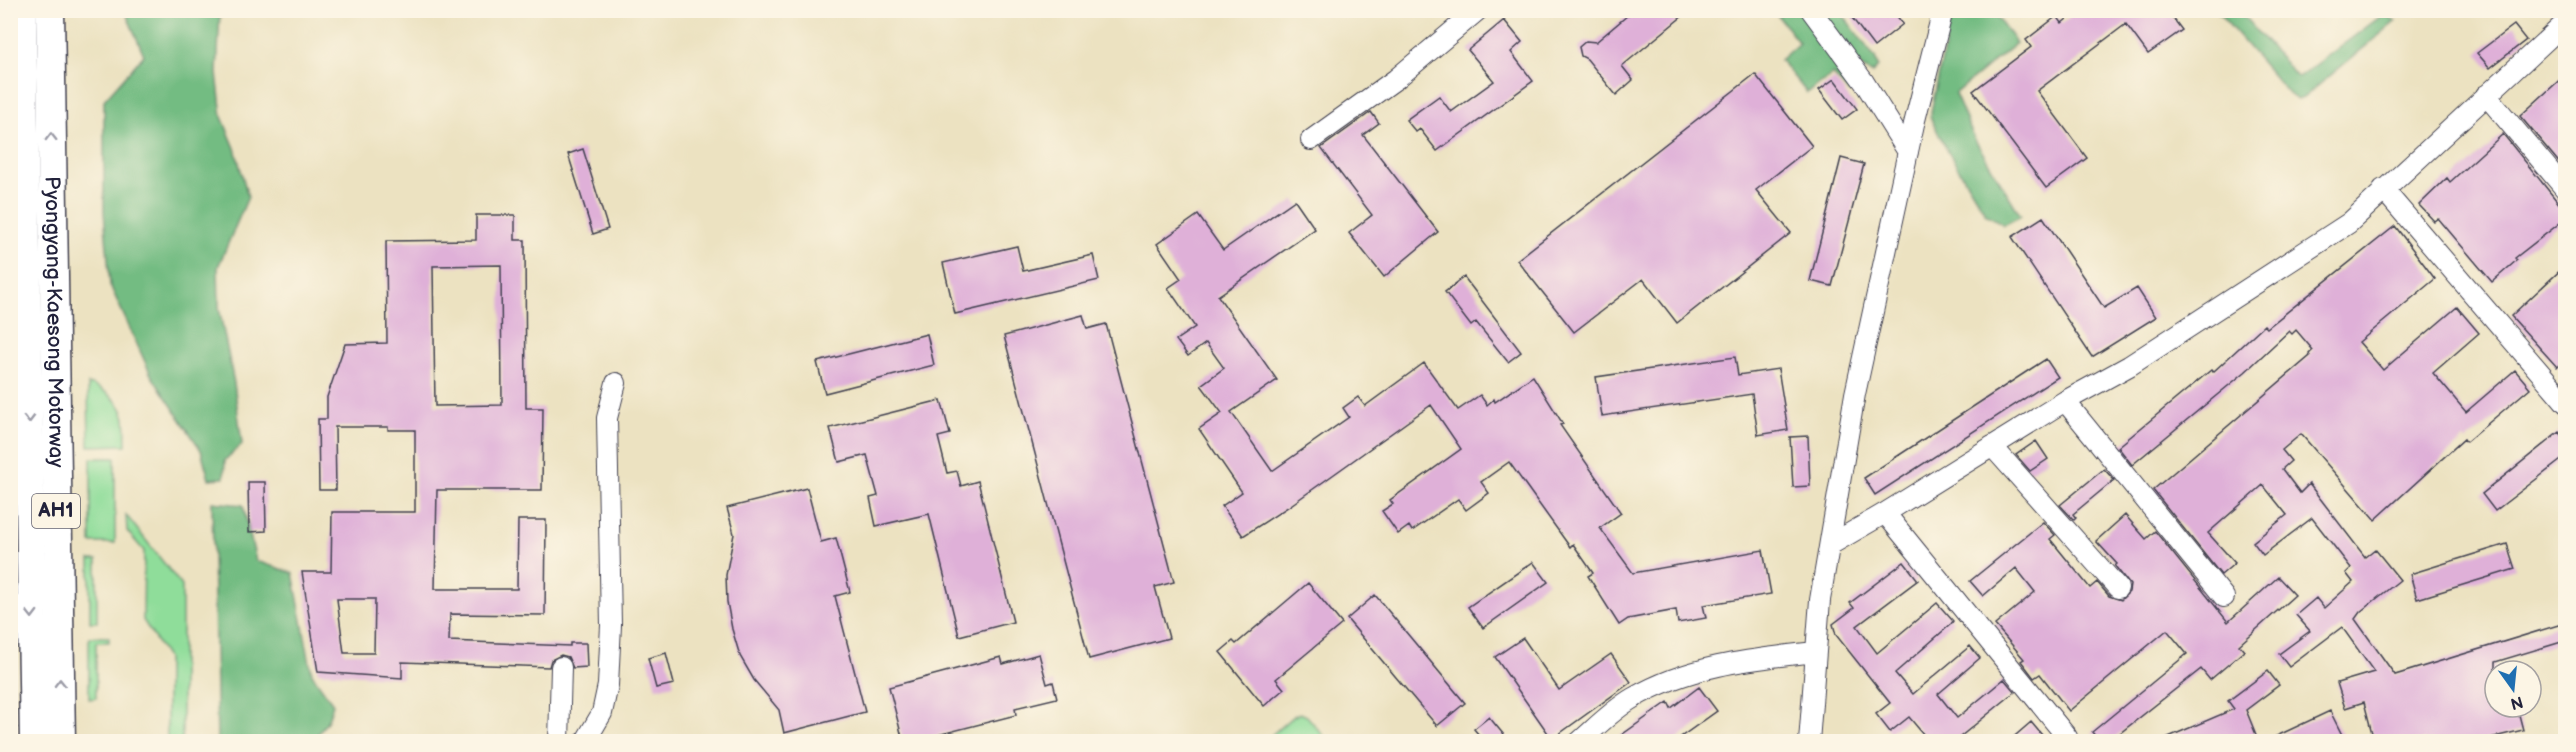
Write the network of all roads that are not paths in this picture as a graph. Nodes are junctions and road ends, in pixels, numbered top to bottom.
1 (22, 10) edge
2 (50, 10) edge
3 (1478, 10) edge
4 (1811, 10) edge
5 (1943, 10) edge
6 (2565, 22) edge
7 (2486, 95) junction
8 (1311, 140) dead end
9 (1908, 152) junction
10 (2383, 189) junction
11 (2565, 190) edge
12 (616, 383) dead end
13 (2065, 401) junction
14 (2565, 403) edge
15 (1992, 446) junction
16 (1885, 513) junction
17 (1830, 545) junction
18 (2118, 588) dead end
19 (2224, 597) dead end
20 (1815, 652) junction
21 (561, 667) dead end
22 (2067, 737) dead end
23 (34, 741) edge
24 (61, 741) edge
25 (559, 741) edge
26 (585, 741) edge
27 (1579, 741) edge
28 (1809, 741) edge

1 -> 23 highway, Pyongyang-Kaesong Motorway / AH1
24 -> 2 highway, Pyongyang-Kaesong Motorway / AH1
3 - 8 street
4 - 9 street
5 - 9 street
6 - 7 street
7 - 10 street
7 - 11 street
9 - 17 street
10 - 13 street
10 - 14 street
12 - 26 street
13 - 15 street
13 - 19 street
15 - 16 street
15 - 18 street
16 - 17 street
16 - 22 street
17 - 20 street
20 - 27 street
20 - 28 street
21 - 25 street

